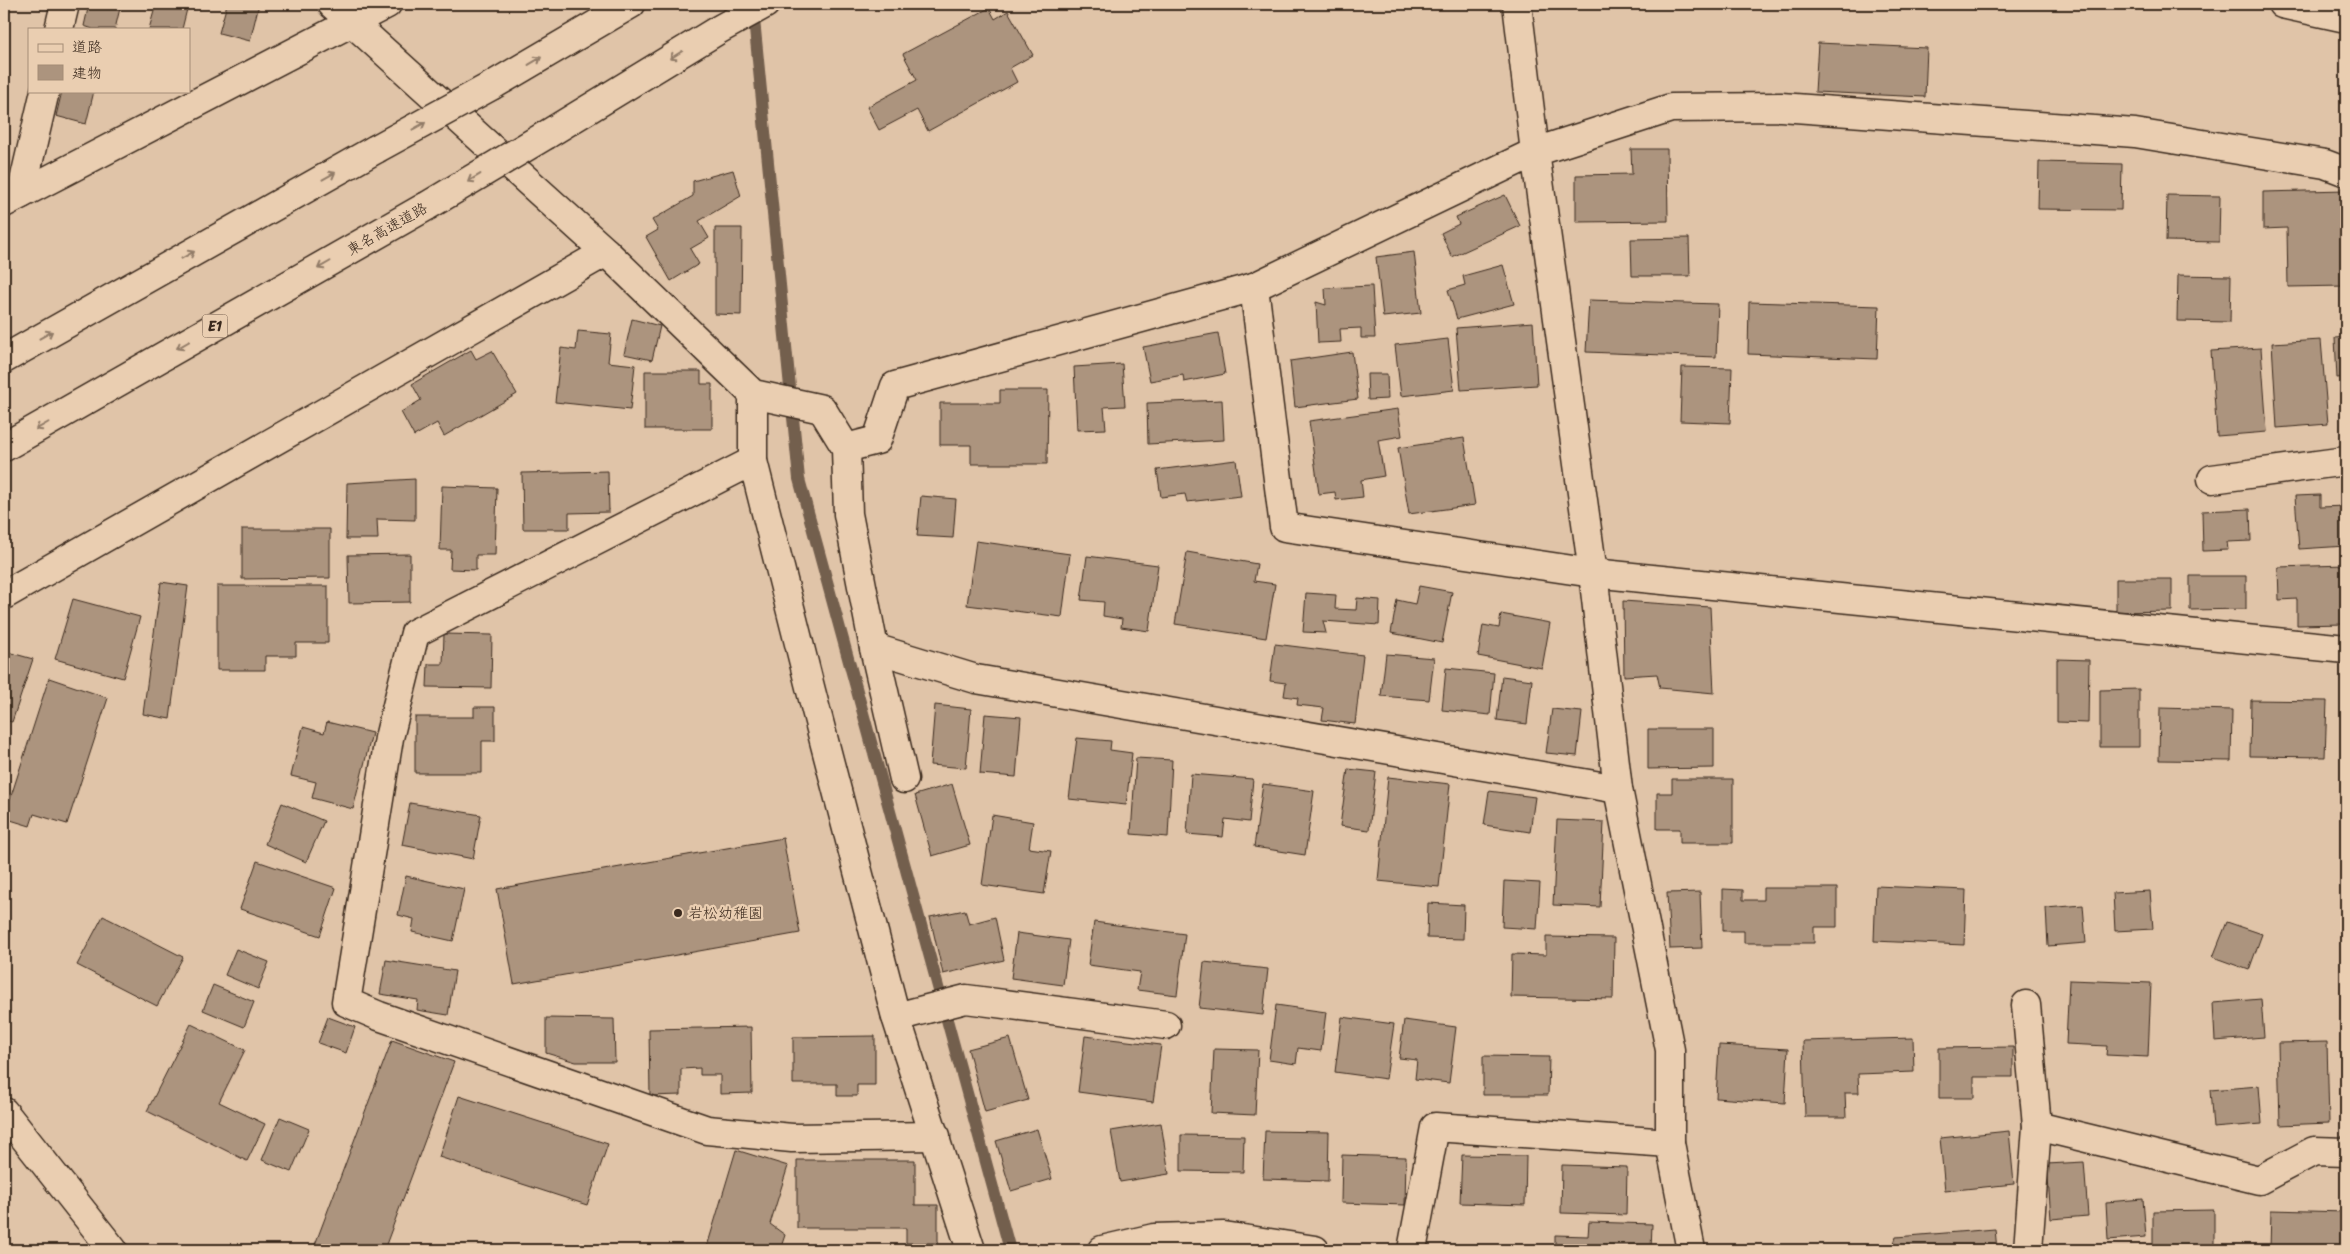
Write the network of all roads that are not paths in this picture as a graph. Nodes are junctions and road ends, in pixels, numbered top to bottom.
1 (65, 4) edge
2 (387, 4) edge
3 (631, 4) edge
4 (765, 4) edge
5 (1517, 4) edge
6 (2282, 4) edge
7 (342, 12) edge
8 (2346, 18) edge
9 (59, 28) edge
10 (45, 92) edge
11 (1535, 152) junction
12 (2346, 172) edge
13 (12, 199) edge
14 (606, 252) junction
15 (1254, 287) junction
16 (4, 359) edge
17 (758, 395) junction
18 (4, 447) edge
19 (846, 448) junction
20 (2346, 460) edge
21 (753, 461) junction
22 (2212, 479) dead end
23 (1593, 573) junction
24 (4, 595) edge
25 (874, 648) junction
26 (2346, 649) edge
27 (904, 779) dead end
28 (1618, 789) junction
29 (2026, 1005) dead end
30 (905, 1014) junction
31 (1166, 1025) dead end
32 (4, 1112) edge
33 (2038, 1126) junction
34 (936, 1136) junction
35 (1670, 1143) junction
36 (2346, 1152) edge
37 (113, 1250) edge
38 (971, 1250) edge
39 (1102, 1250) edge
40 (1315, 1250) edge
41 (1412, 1250) edge
42 (1691, 1250) edge
43 (2028, 1250) edge

1 - 9 main road
2 - 7 main road
16 -> 3 main road, bridge
4 -> 18 main road, 東名高速道路 / E1, bridge
5 - 11 main road
6 - 8 main road
7 - 13 main road
7 - 14 main road
10 - 13 main road
11 - 12 main road
11 - 15 main road
11 - 23 main road
14 - 17 main road
14 - 24 main road
15 - 19 main road
15 - 23 main road
17 - 19 main road
17 - 21 main road
19 - 25 main road
20 - 22 main road
21 - 30 main road
21 - 34 main road
23 - 26 main road
23 - 28 main road
25 - 27 main road
25 - 28 main road
28 - 35 main road
29 - 33 main road
30 - 31 main road
30 - 34 main road
32 - 37 main road
33 - 36 main road
33 - 43 main road
34 - 38 main road
35 - 41 main road
35 - 42 main road
39 - 40 main road

